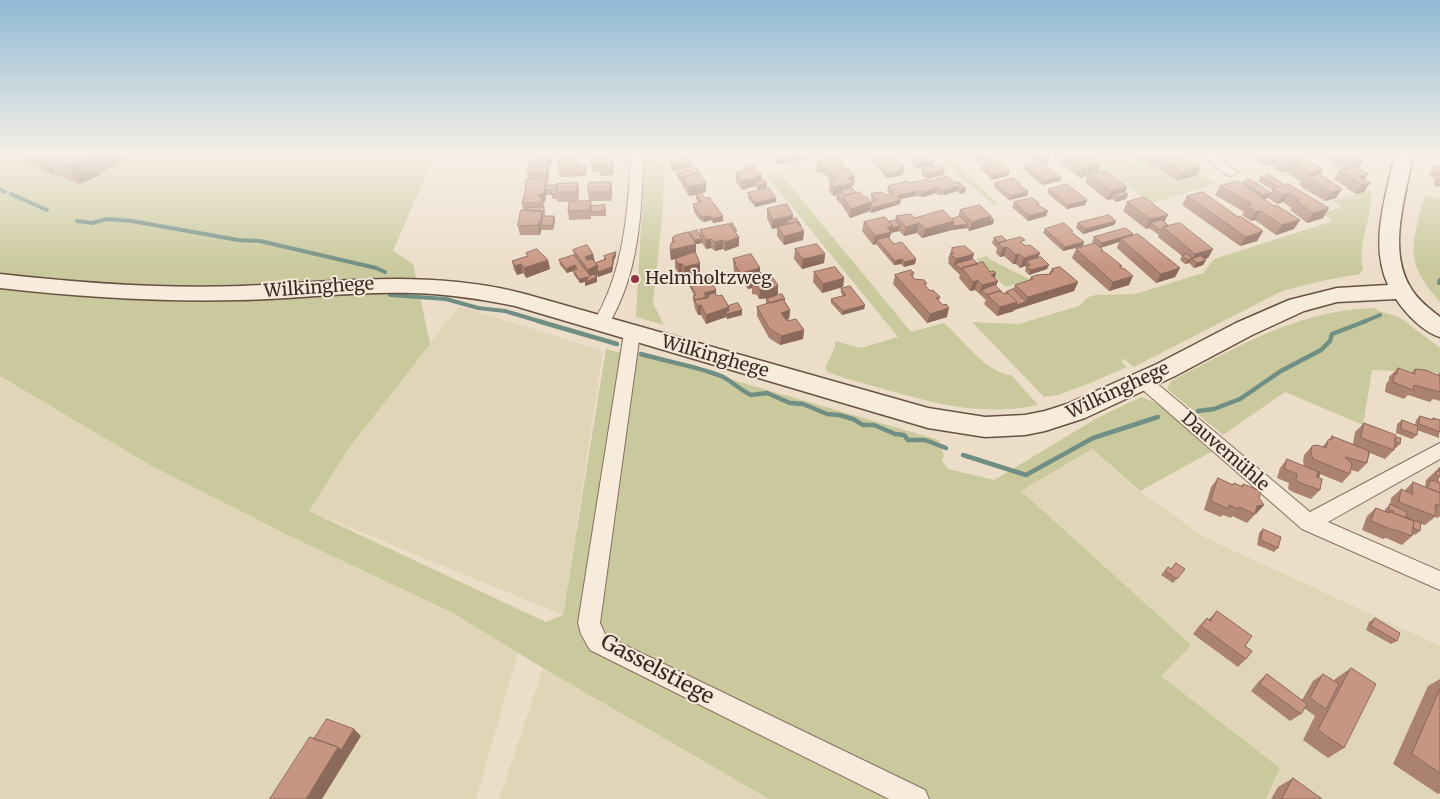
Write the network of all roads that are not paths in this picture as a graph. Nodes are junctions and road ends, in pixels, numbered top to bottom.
1 (635, 191) edge
2 (1396, 191) edge
3 (0, 281) edge
4 (1402, 292) junction
5 (601, 323) junction
6 (1440, 329) edge
7 (632, 333) junction
8 (1142, 380) junction
9 (1440, 450) edge
10 (1309, 523) junction
11 (1440, 581) edge
12 (916, 799) edge

1 - 5 street
2 - 4 street
3 - 5 street, Wilkinghege
4 - 6 street
4 - 8 street, Wilkinghege
5 - 7 street, Wilkinghege
7 - 8 street, Wilkinghege
7 - 12 street, Gasselstiege
8 - 10 street, Dauvemühle
9 - 10 street
10 - 11 street, Dauvemühle

